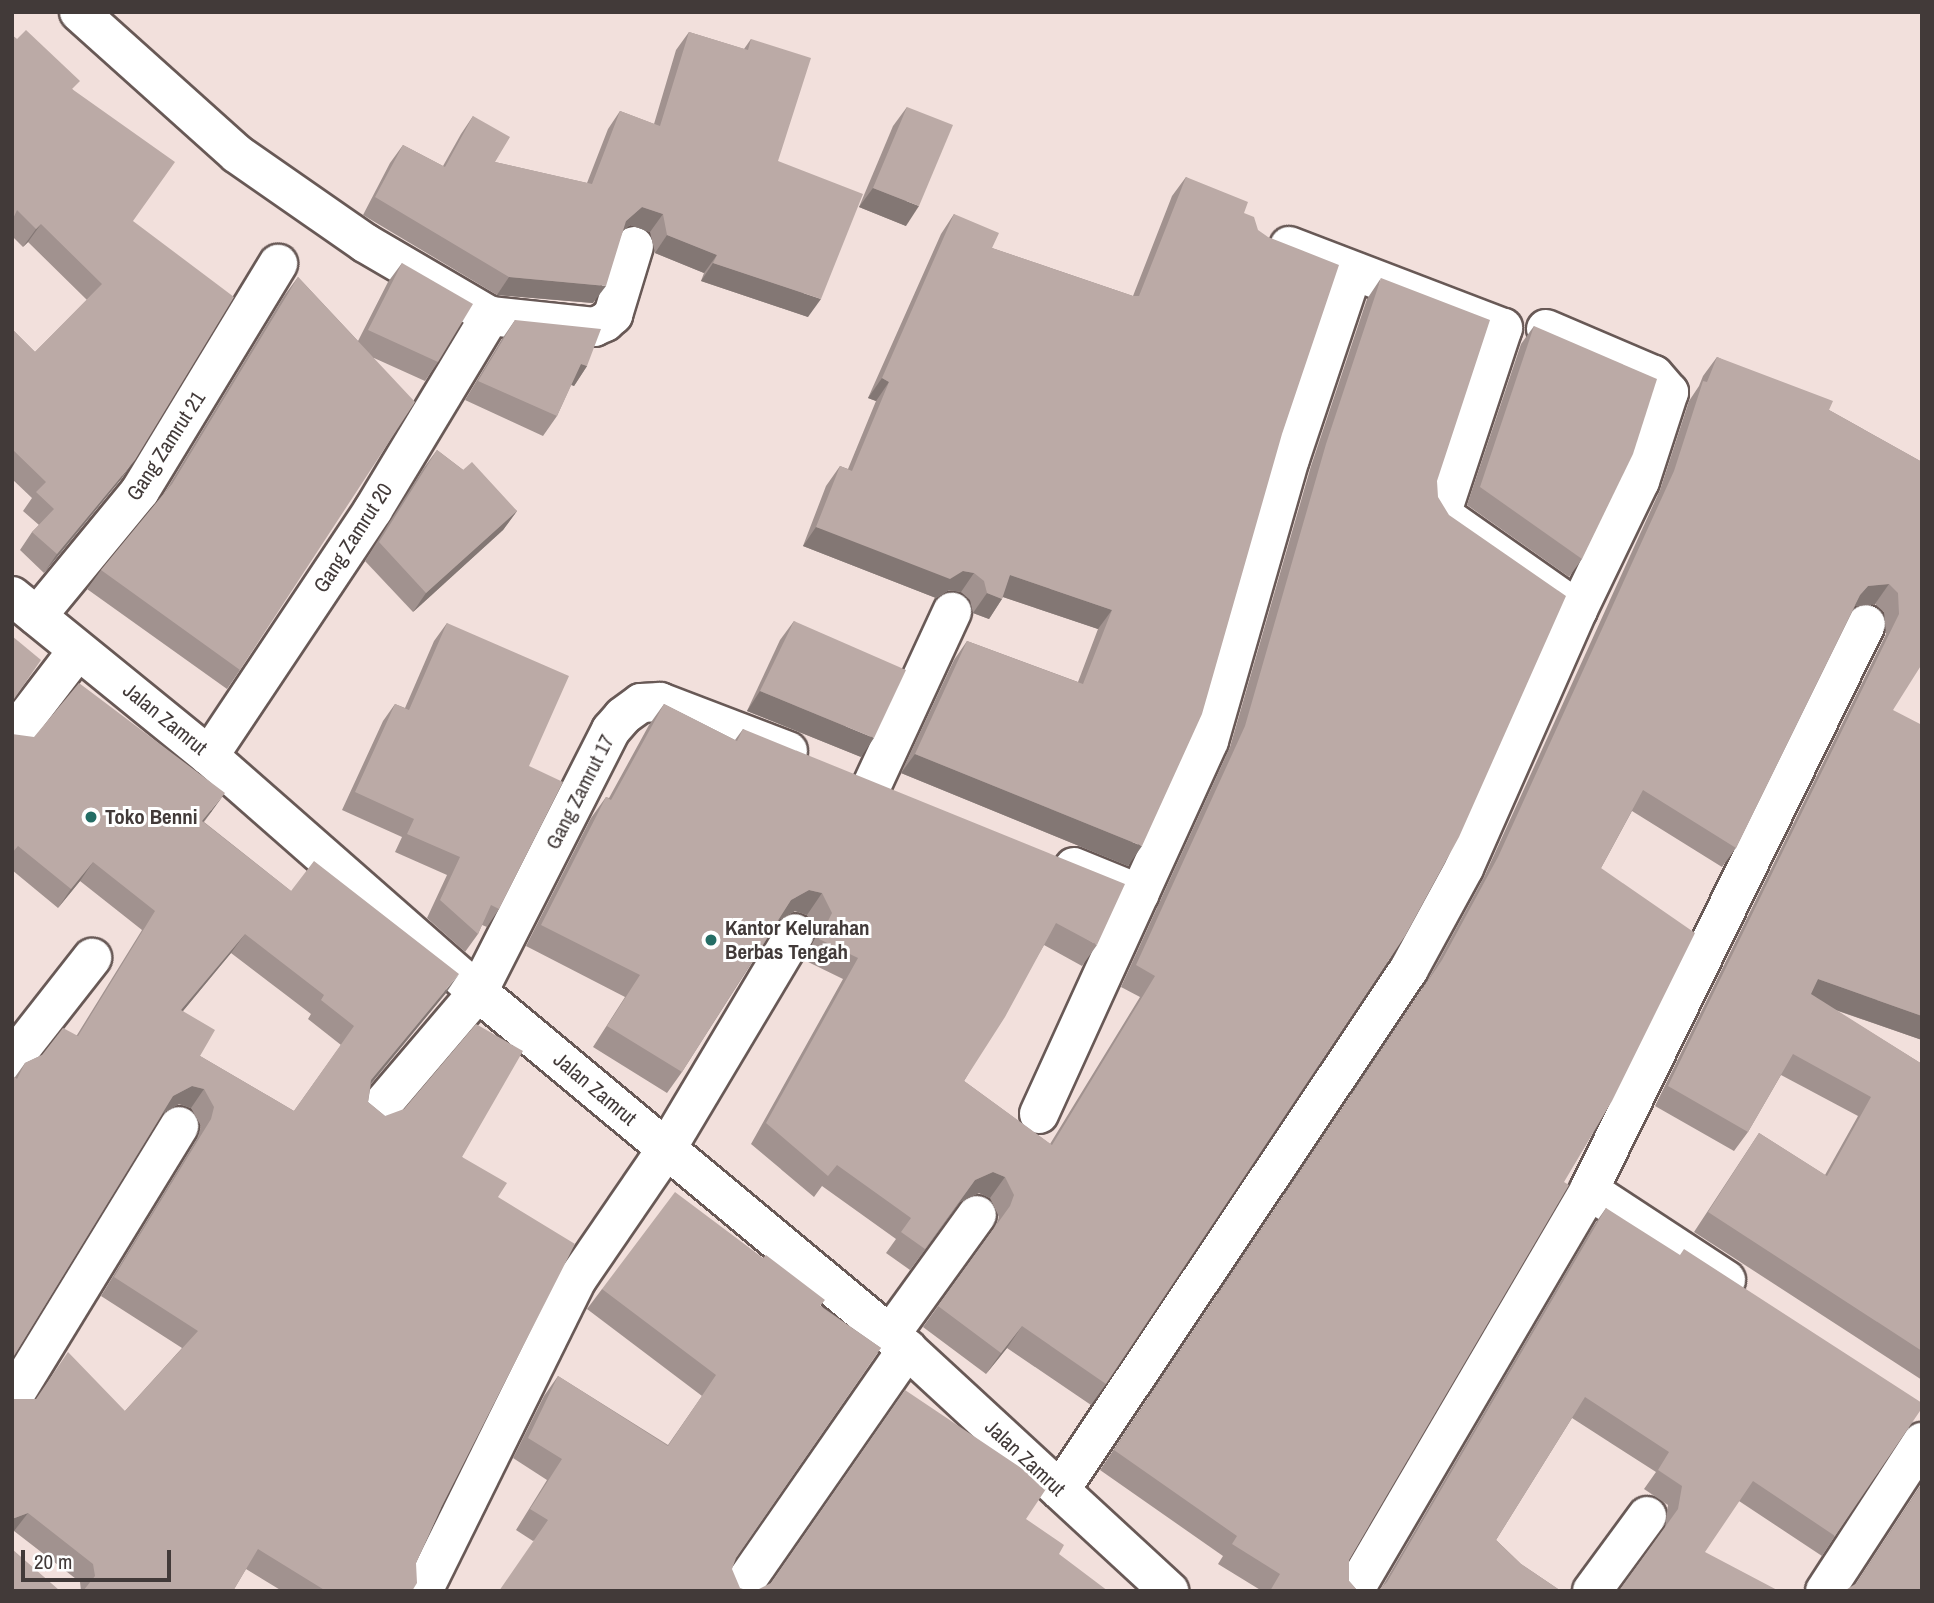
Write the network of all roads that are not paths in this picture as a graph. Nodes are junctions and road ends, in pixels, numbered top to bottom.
1 (79, 12) edge
2 (1262, 236) edge
3 (634, 246) dead end
4 (278, 264) dead end
5 (1353, 271) junction
6 (490, 316) junction
7 (1546, 329) edge
8 (25, 606) edge
9 (1578, 610) junction
10 (952, 612) dead end
11 (1866, 625) dead end
12 (78, 650) junction
13 (12, 736) edge
14 (209, 755) junction
15 (873, 785) junction
16 (911, 801) edge
17 (1038, 853) edge
18 (1140, 894) junction
19 (795, 933) dead end
20 (92, 958) dead end
21 (478, 992) junction
22 (12, 1060) edge
23 (375, 1113) edge
24 (1039, 1114) dead end
25 (180, 1126) dead end
26 (667, 1148) junction
27 (1588, 1191) junction
28 (977, 1215) dead end
29 (1761, 1302) edge
30 (899, 1342) junction
31 (12, 1399) edge
32 (1922, 1442) edge
33 (1060, 1490) junction
34 (1647, 1516) dead end
35 (423, 1591) edge
36 (739, 1591) edge
37 (1169, 1591) edge
38 (1354, 1591) edge
39 (1592, 1591) edge
40 (1825, 1591) edge

1 - 6 street
2 - 5 street
3 - 6 street
4 - 8 street, Gang Zamrut 21
5 - 9 street
5 - 18 street
6 - 14 street, Gang Zamrut 20
7 - 9 street
8 - 12 street, Jalan Zamrut
9 - 33 street
10 - 15 street
11 - 27 street
12 - 13 street
12 - 14 street, Jalan Zamrut
14 - 21 street, Jalan Zamrut
15 - 16 street, Gang Zamrut 17
15 - 21 street, Gang Zamrut 17
17 - 18 street
18 - 24 street
19 - 26 street
20 - 22 street
21 - 23 street, Gang Zamrut 17
21 - 26 street, Jalan Zamrut
25 - 31 street
26 - 30 street, Jalan Zamrut
26 - 35 street
27 - 29 street
27 - 38 street
28 - 30 street
30 - 33 street, Jalan Zamrut
30 - 36 street
32 - 40 street
33 - 37 street, Jalan Zamrut
34 - 39 street

